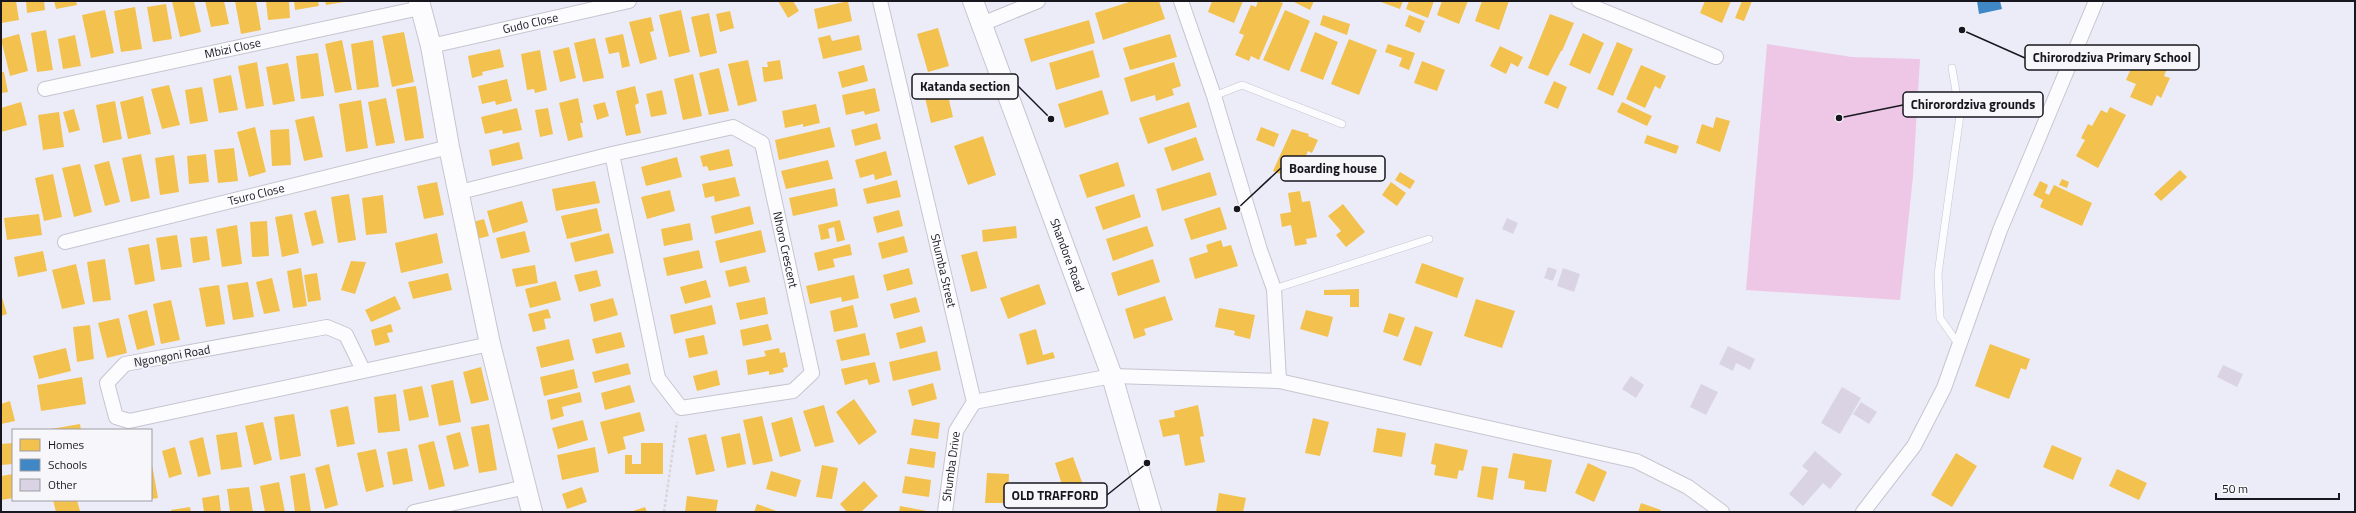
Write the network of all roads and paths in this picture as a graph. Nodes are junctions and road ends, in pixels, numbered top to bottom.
1 (629, 1) edge
2 (880, 1) edge
3 (973, 1) edge
4 (1038, 1) edge
5 (1181, 1) edge
6 (1579, 1) edge
7 (2096, 1) edge
8 (420, 4) edge
9 (982, 24) junction
10 (431, 46) junction
11 (1716, 57) dead end
12 (1952, 68) dead end
13 (45, 89) dead end
14 (1214, 96) junction
15 (1342, 124) dead end
16 (449, 147) junction
17 (612, 154) junction
18 (460, 192) junction
19 (1429, 239) dead end
20 (64, 242) dead end
21 (1274, 289) junction
22 (490, 344) junction
23 (1959, 345) junction
24 (363, 370) junction
25 (1112, 376) junction
26 (1279, 381) junction
27 (974, 402) junction
28 (681, 408) junction
29 (526, 487) junction
30 (414, 512) edge
31 (532, 512) edge
32 (664, 512) edge
33 (945, 512) edge
34 (1151, 512) edge
35 (1722, 512) edge
36 (1863, 512) edge

1 - 10 street, Gudo Close
2 - 27 street, Shumba Street
3 - 9 street, Shandore Road
4 - 9 street
5 - 14 street
6 - 11 street
7 - 23 street
8 - 10 street
8 - 13 street, Mbizi Close
9 - 25 street, Shandore Road
10 - 16 street
12 - 23 lane
14 - 15 lane
14 - 21 street
16 - 18 street
16 - 20 street, Tsuro Close
17 - 18 street, Nhoro Crescent
17 - 28 street
17 - 28 street, Nhoro Crescent
18 - 22 street
19 - 21 lane
21 - 26 street
22 - 24 street, Ngongoni Road
22 - 29 street
23 - 36 street
24 - 24 street, Ngongoni Road
25 - 26 street
25 - 27 street
25 - 34 street, Shandore Road
26 - 35 street
27 - 33 street, Shumba Drive
28 - 32 path
29 - 30 street
29 - 31 street

